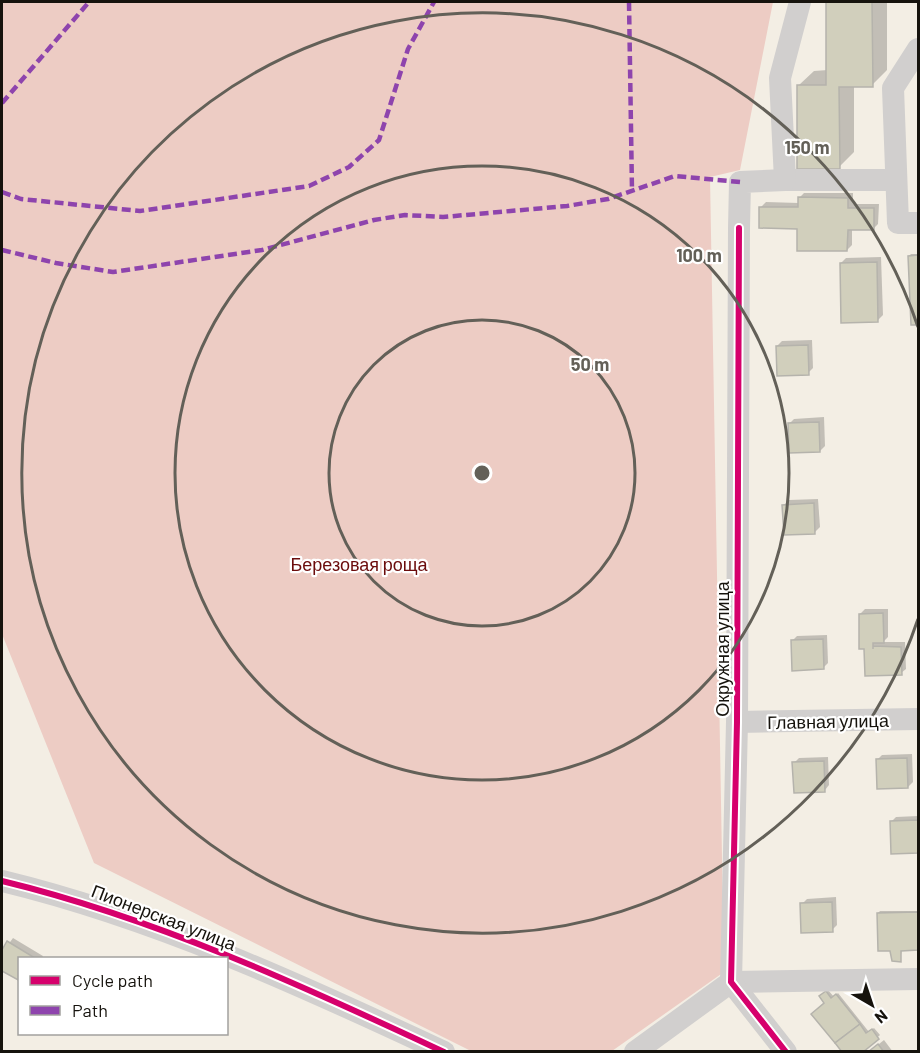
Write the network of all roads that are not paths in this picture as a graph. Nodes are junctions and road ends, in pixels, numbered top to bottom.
1 (800, 2) edge
2 (918, 51) edge
3 (785, 180) junction
4 (896, 180) junction
5 (918, 223) edge
6 (918, 719) edge
7 (737, 722) junction
8 (2, 881) edge
9 (918, 979) edge
10 (731, 982) junction
11 (444, 1052) edge
12 (634, 1052) edge
13 (786, 1052) edge

1 - 3 street
2 - 4 street
3 - 4 street
3 - 7 street, Окружная улица
4 - 5 street
6 - 7 street, Главная улица
7 - 10 street, Окружная улица
8 - 11 street, Пионерская улица
9 - 10 street
10 - 12 street
10 - 13 street

